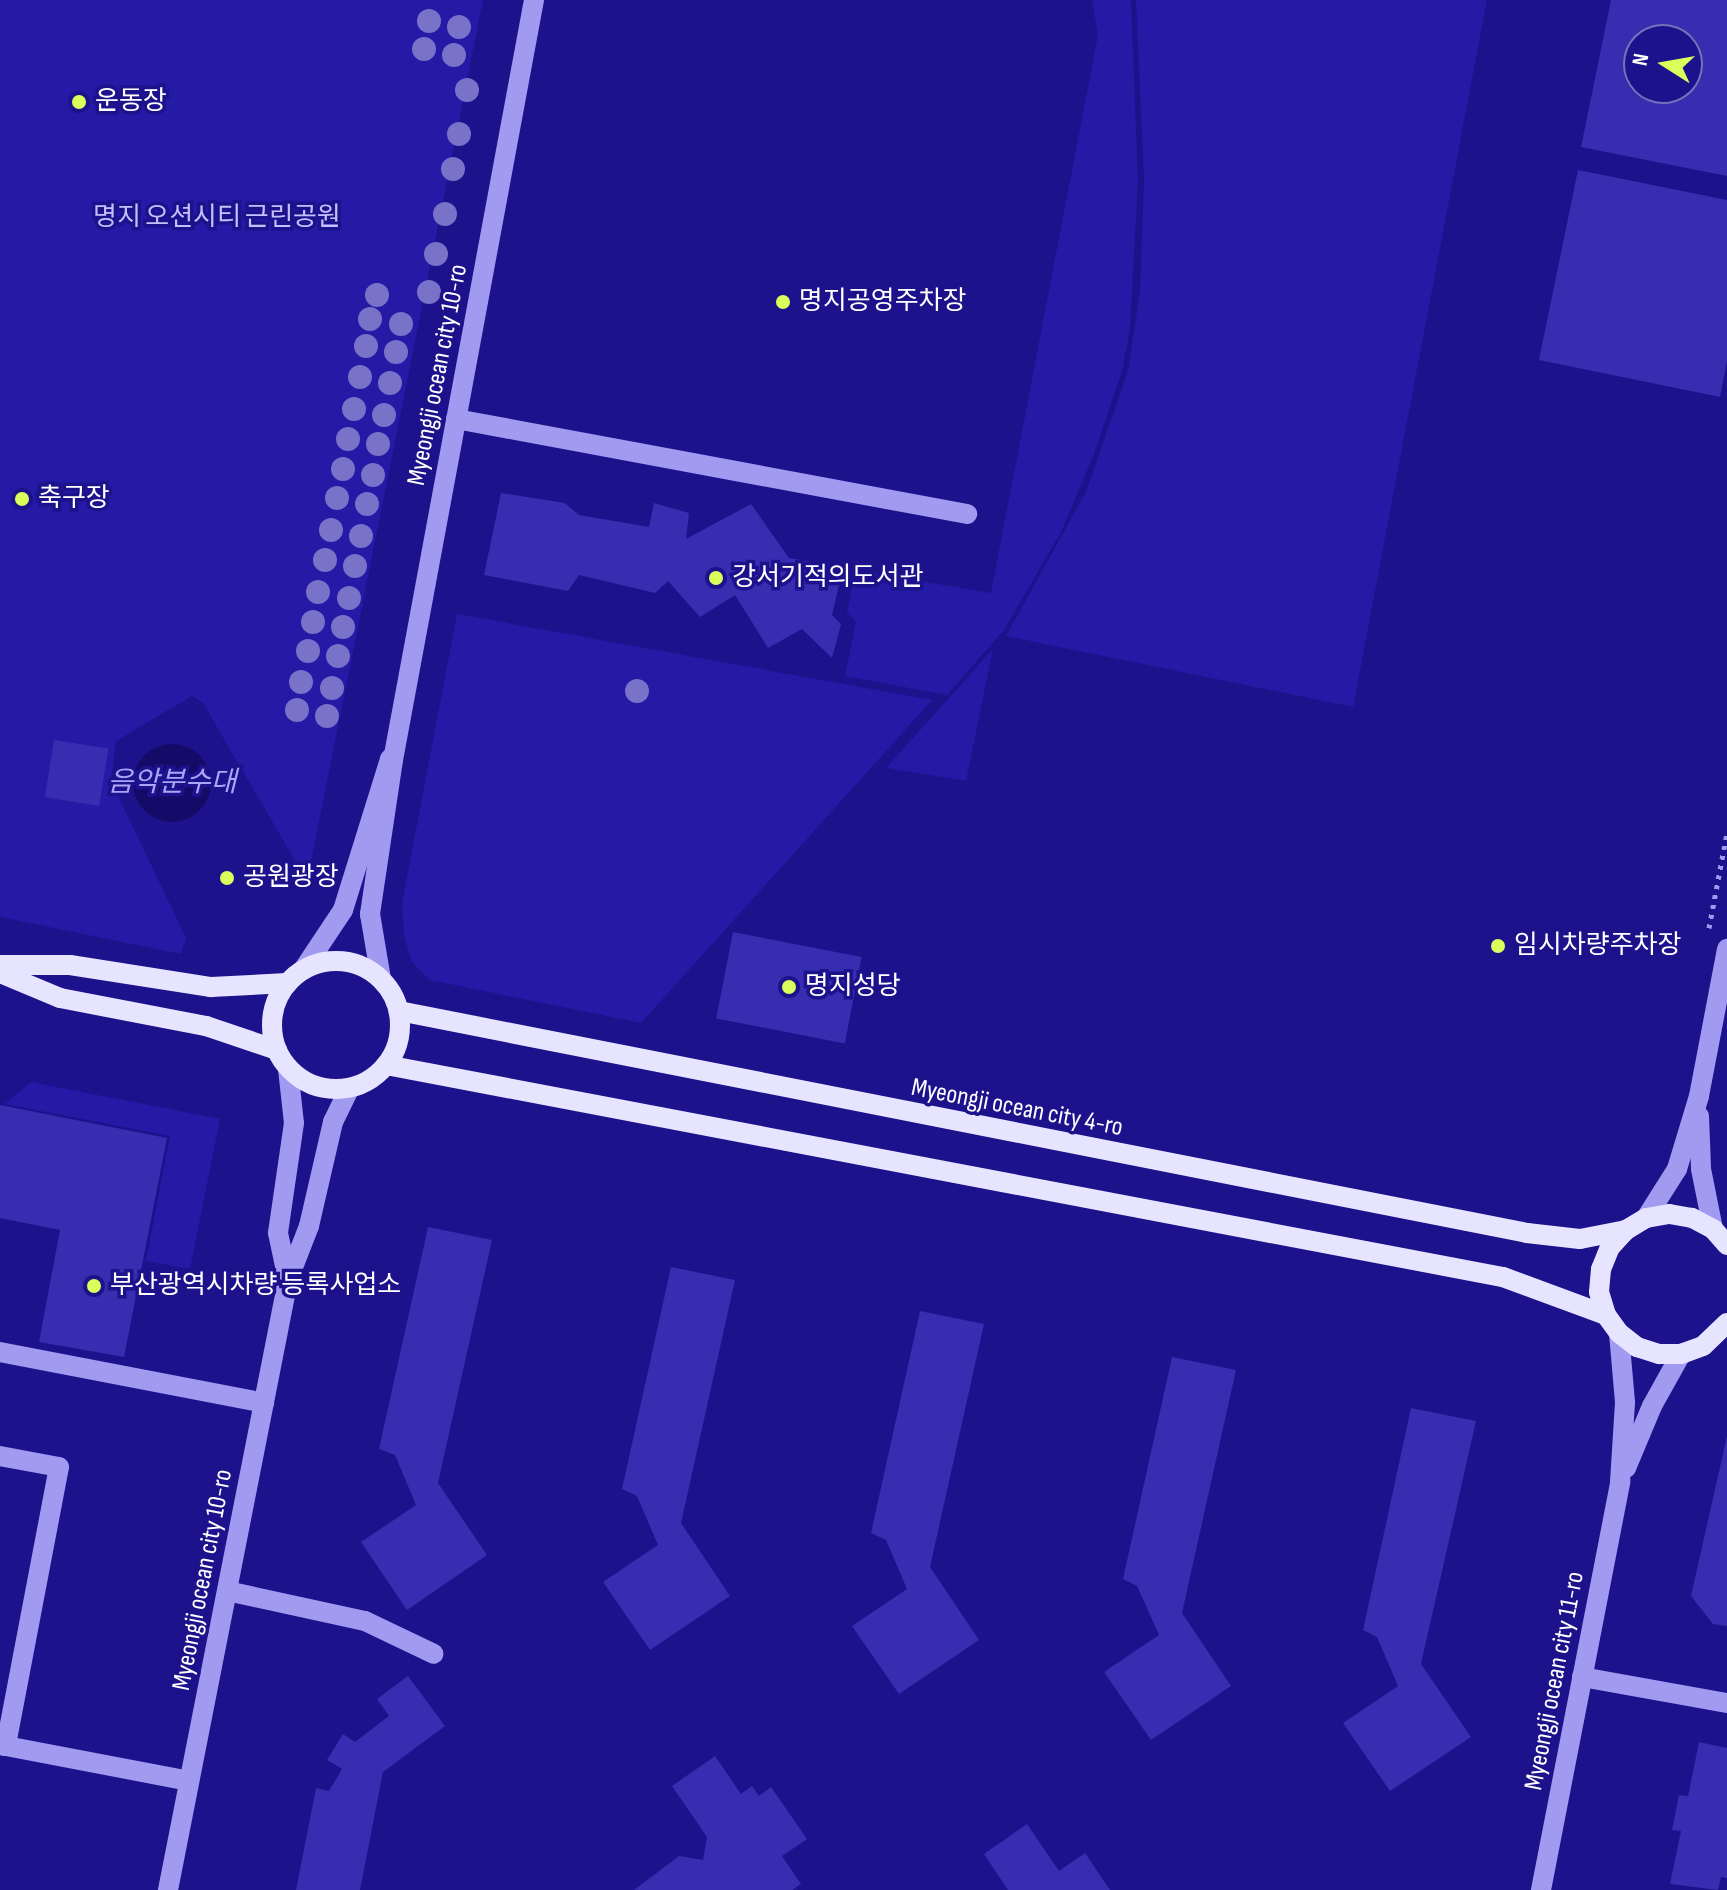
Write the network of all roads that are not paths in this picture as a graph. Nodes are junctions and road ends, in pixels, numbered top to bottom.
1 (534, 0) edge
2 (456, 419) junction
3 (967, 514) dead end
4 (393, 760) junction
5 (1727, 949) edge
6 (0, 965) edge
7 (303, 970) junction
8 (0, 973) edge
9 (381, 979) junction
10 (287, 983) junction
11 (399, 1011) junction
12 (277, 1050) junction
13 (386, 1065) junction
14 (288, 1069) junction
15 (349, 1089) junction
16 (1699, 1096) junction
17 (1646, 1218) junction
18 (1626, 1230) junction
19 (1720, 1237) edge
20 (288, 1280) junction
21 (1606, 1315) junction
22 (1725, 1329) edge
23 (1619, 1333) junction
24 (0, 1352) edge
25 (1681, 1354) junction
26 (264, 1403) junction
27 (0, 1456) edge
28 (1620, 1482) junction
29 (227, 1591) junction
30 (434, 1654) dead end
31 (1582, 1677) junction
32 (1727, 1703) edge
33 (3, 1746) edge
34 (189, 1781) junction
35 (168, 1890) edge
36 (1541, 1890) edge

1 - 2 street, Myeongji ocean city 10-ro
2 - 3 street
2 - 4 street, Myeongji ocean city 10-ro
4 - 7 street
4 - 9 street
5 - 16 street
6 - 10 main road
7 - 9 main road
7 - 10 main road
8 - 12 main road
9 - 11 main road
10 - 12 main road
11 - 13 main road
11 - 18 main road, Myeongji ocean city 4-ro
12 - 14 main road
13 - 15 main road
13 - 21 main road
14 - 15 main road
14 - 20 street
15 - 20 street
16 - 17 street
16 - 19 street
17 - 18 main road
17 - 19 main road
18 - 21 main road
20 - 26 street, Myeongji ocean city 10-ro
21 - 23 main road
22 - 25 main road
23 - 25 main road
23 - 28 street
24 - 26 street
25 - 28 street
26 - 29 street, Myeongji ocean city 10-ro
27 - 33 street
28 - 31 street, Myeongji ocean city 11-ro
29 - 30 street
29 - 34 street, Myeongji ocean city 10-ro
31 - 32 street
31 - 36 street, Myeongji ocean city 11-ro
33 - 34 street
34 - 35 street, Myeongji ocean city 10-ro

